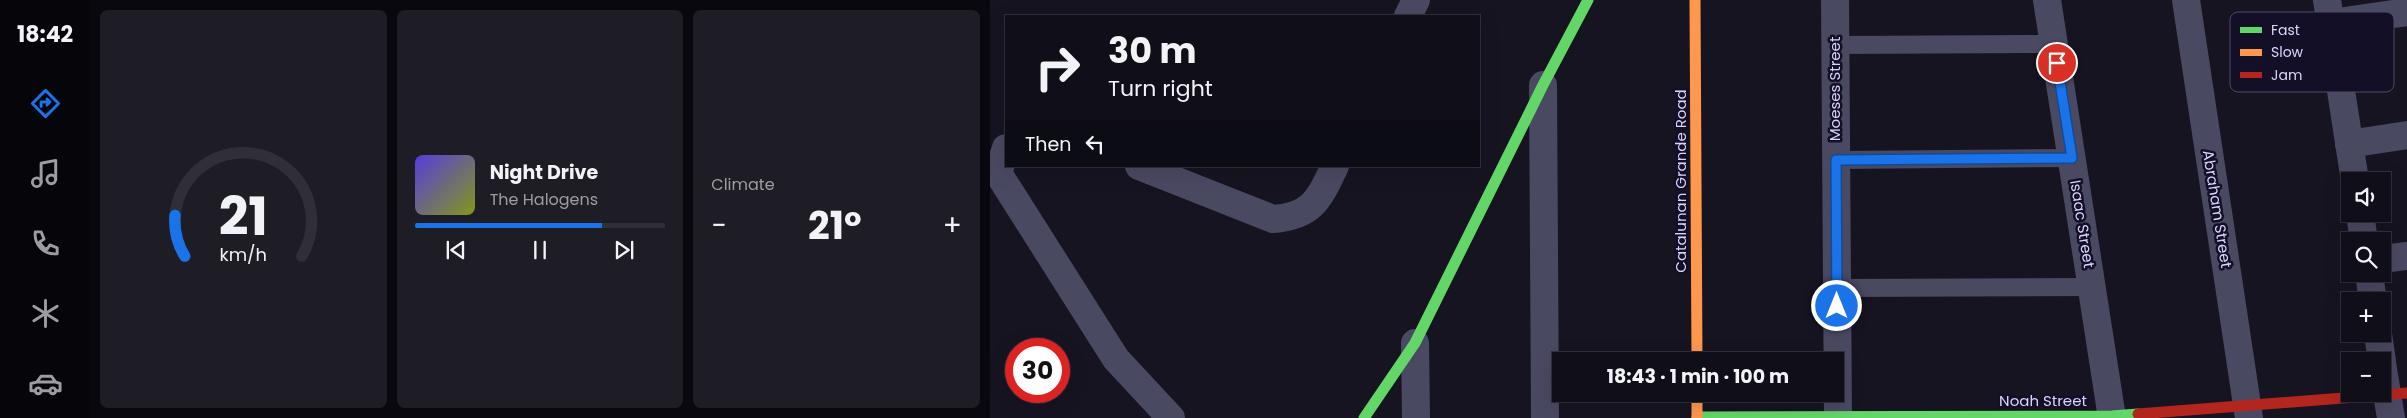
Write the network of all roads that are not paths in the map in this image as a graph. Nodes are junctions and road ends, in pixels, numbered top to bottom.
1 (1416, 0) edge
2 (1588, 0) edge
3 (1695, 0) edge
4 (1835, 0) edge
5 (2047, 0) edge
6 (2186, 0) edge
7 (2329, 12) edge
8 (2407, 12) edge
9 (1408, 15) edge
10 (2054, 44) junction
11 (1835, 46) junction
12 (1543, 85) junction
13 (2341, 92) edge
14 (2407, 135) edge
15 (2349, 144) junction
16 (1005, 150) edge
17 (2072, 158) junction
18 (1836, 160) junction
19 (1142, 167) edge
20 (1334, 167) edge
21 (994, 172) edge
22 (2354, 172) edge
23 (2407, 256) edge
24 (2391, 258) edge
25 (2092, 287) junction
26 (1837, 288) junction
27 (1415, 343) junction
28 (1697, 352) edge
29 (2391, 390) edge
30 (1697, 402) edge
31 (2395, 402) edge
32 (2248, 412) edge
33 (1838, 417) edge
34 (2112, 417) edge
35 (1172, 418) edge
36 (1364, 418) edge
37 (1416, 418) edge
38 (1545, 418) edge
39 (1697, 418) edge

1 - 9 street
2 - 12 street
3 - 28 street, Catalunan Grande Road
4 - 11 street, Moeses Street
5 - 10 street, Isaac Street
6 - 32 street, Abraham Street
7 - 8 street
10 - 11 lane
10 - 17 street, Isaac Street
11 - 18 street, Moeses Street
12 - 27 street
12 - 38 street
13 - 15 street
14 - 15 street
15 - 22 street
16 - 21 street
17 - 18 lane
17 - 25 street, Isaac Street
18 - 26 street, Moeses Street
19 - 20 street
21 - 35 street
23 - 24 street
25 - 26 lane
25 - 34 street, Isaac Street
26 - 33 street, Moeses Street
27 - 36 street
27 - 37 street
29 - 31 street
30 - 39 street
31 - 32 street, Noah Street
32 - 34 street, Noah Street
33 - 34 street, Noah Street
33 - 39 street, Noah Street

